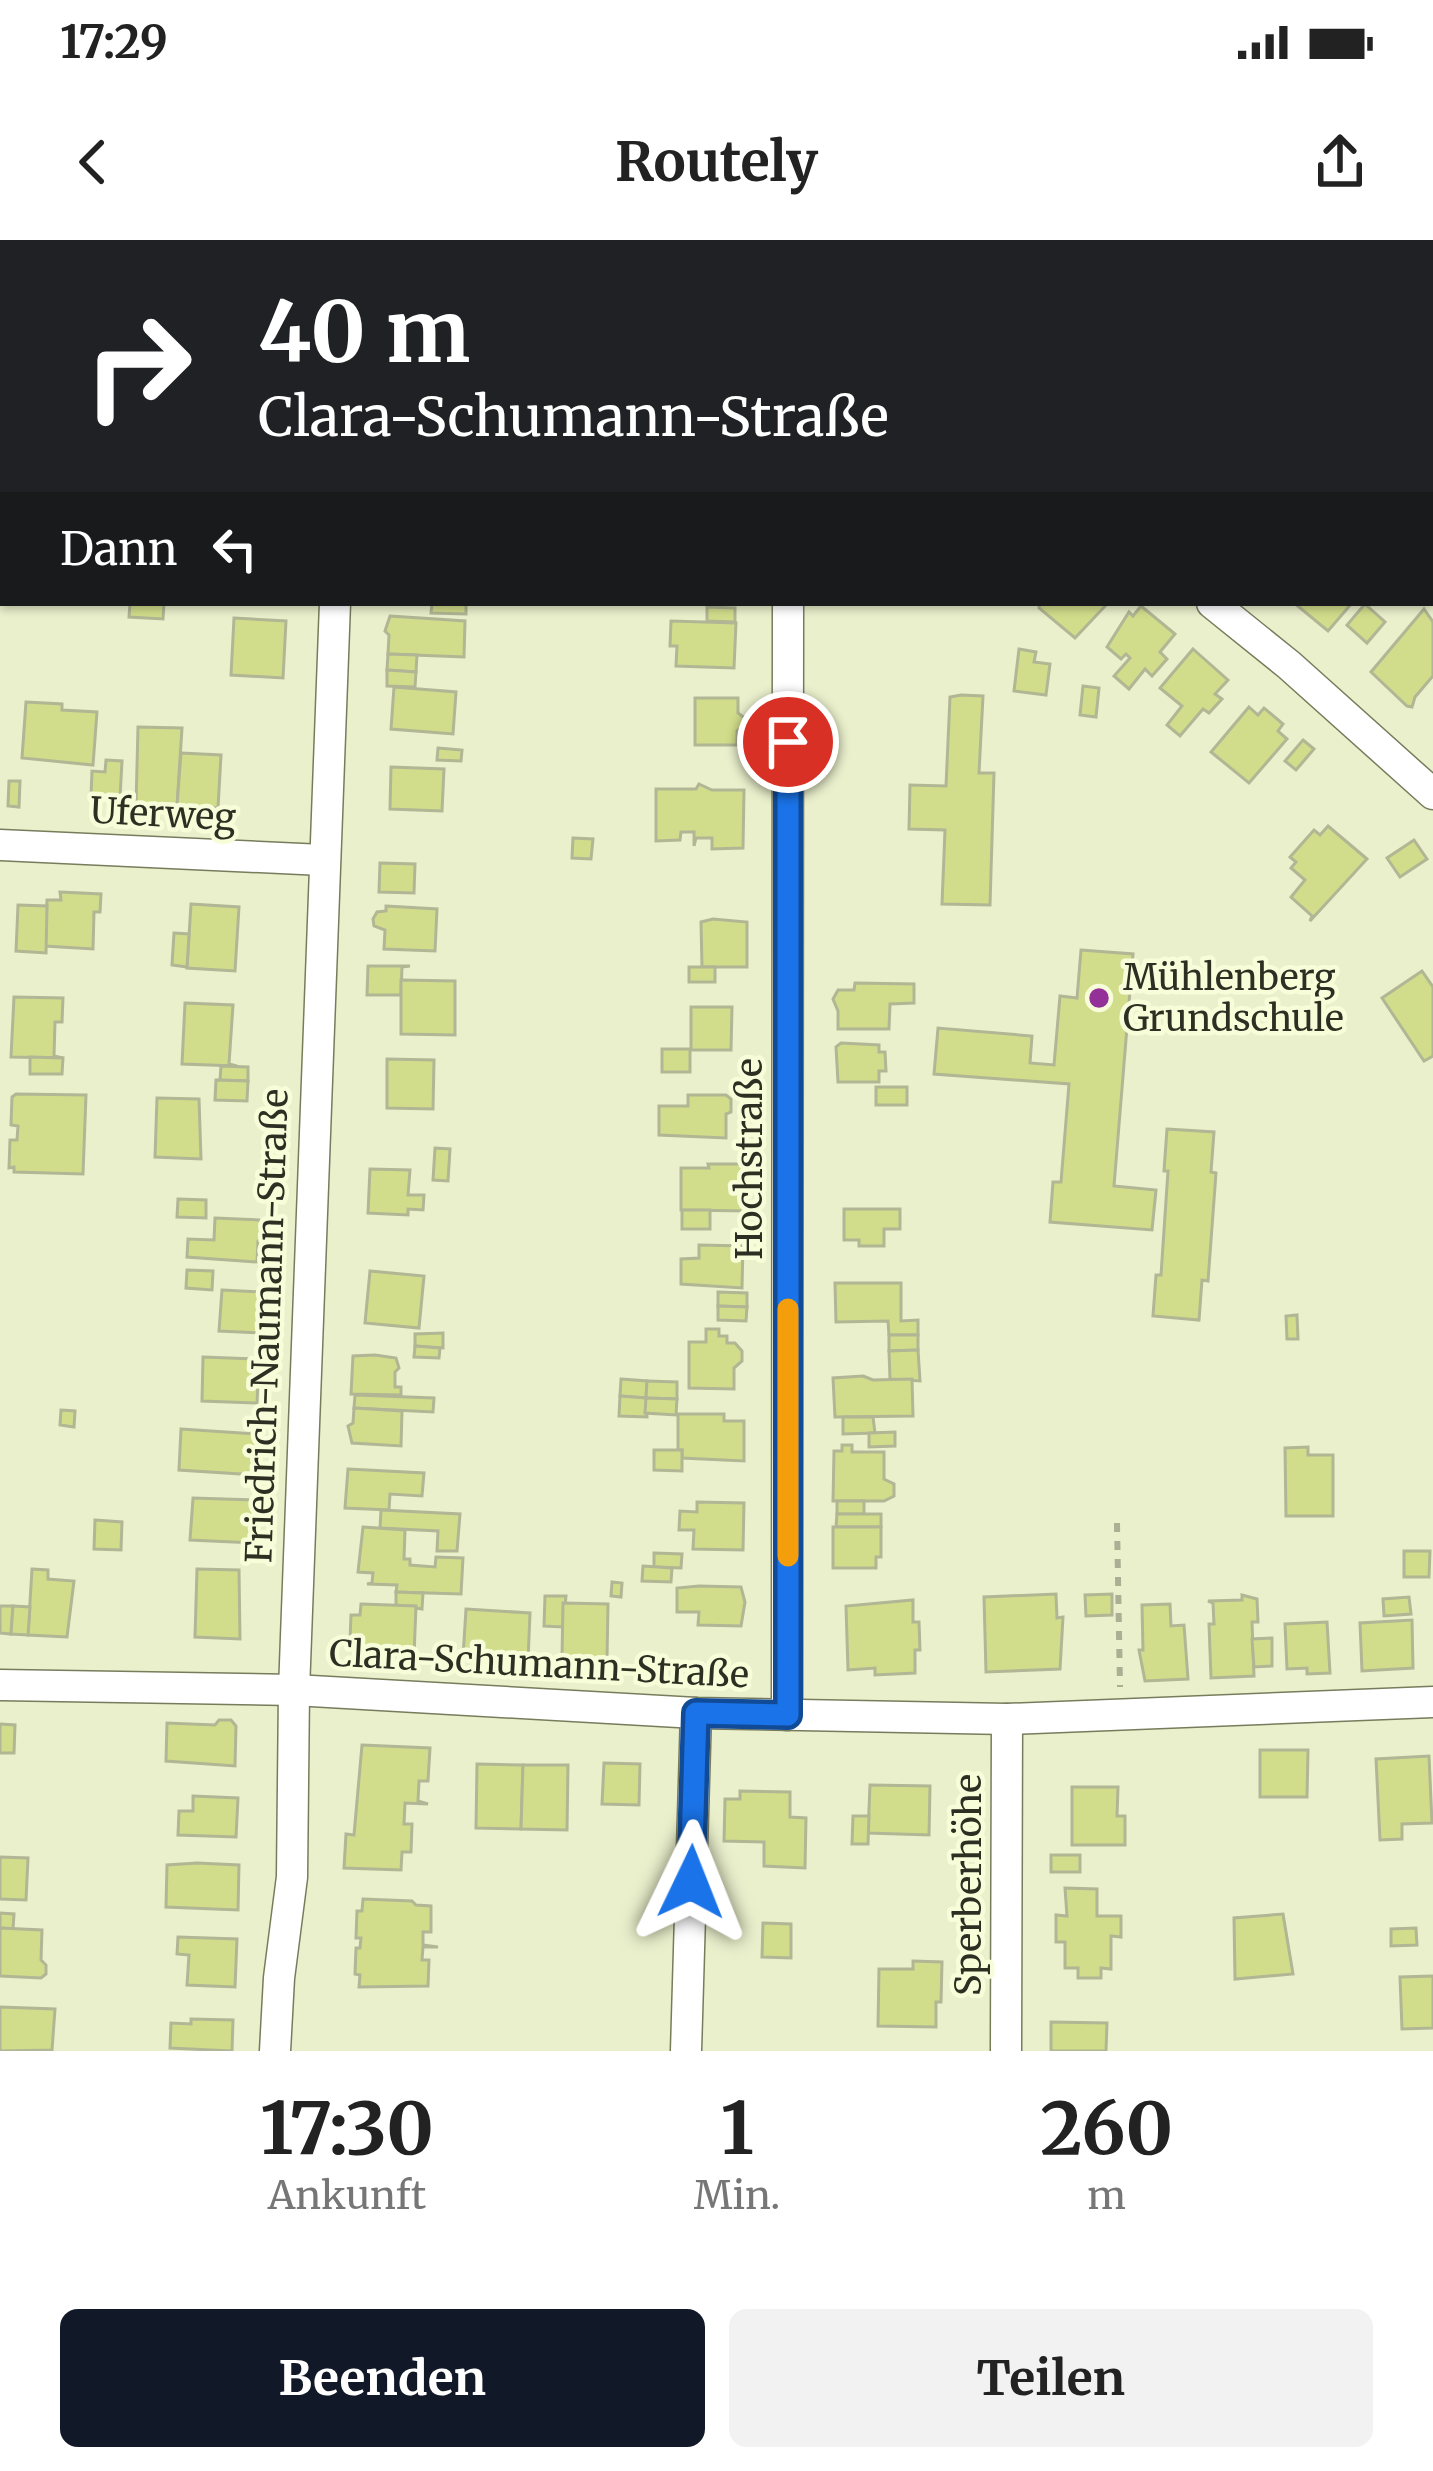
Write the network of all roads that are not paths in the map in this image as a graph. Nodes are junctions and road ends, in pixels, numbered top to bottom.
1 (335, 606) edge
2 (788, 606) edge
3 (1216, 606) edge
4 (1433, 794) edge
5 (0, 845) edge
6 (323, 860) junction
7 (0, 1685) edge
8 (294, 1690) junction
9 (1433, 1702) edge
10 (696, 1713) junction
11 (788, 1715) junction
12 (1007, 1719) junction
13 (275, 2051) edge
14 (686, 2051) edge
15 (1006, 2051) edge

1 - 6 street, Friedrich-Naumann-Straße
2 - 11 street, Hochstraße
3 - 4 street
5 - 6 street, Uferweg
6 - 8 street, Friedrich-Naumann-Straße
7 - 8 street, Clara-Schumann-Straße
8 - 10 street, Clara-Schumann-Straße
8 - 13 street, Friedrich-Naumann-Straße
9 - 12 street, Clara-Schumann-Straße
10 - 11 street, Clara-Schumann-Straße
10 - 14 street
11 - 12 street, Clara-Schumann-Straße
12 - 15 street, Sperberhöhe

